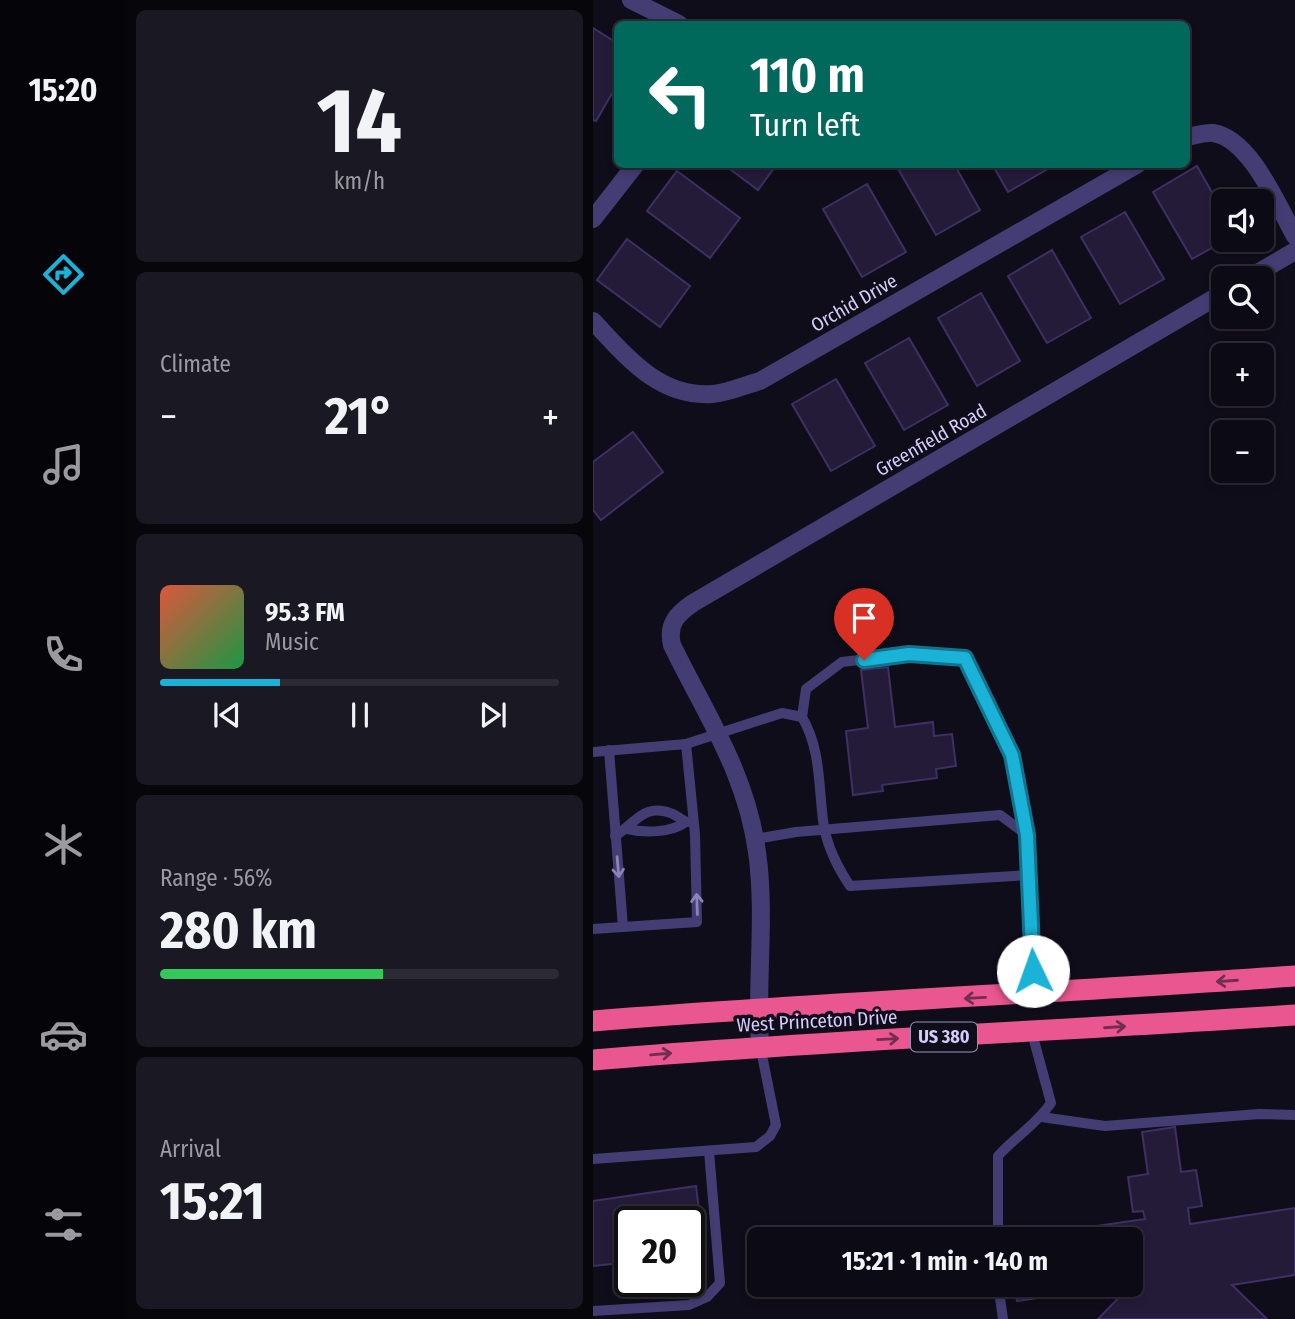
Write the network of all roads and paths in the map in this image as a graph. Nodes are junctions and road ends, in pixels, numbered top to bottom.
1 (631, 0) edge
2 (673, 21) edge
3 (1190, 136) edge
4 (633, 168) edge
5 (1131, 168) edge
6 (593, 219) edge
7 (1295, 236) edge
8 (1295, 251) edge
9 (1269, 266) edge
10 (1211, 300) edge
11 (593, 321) edge
12 (802, 717) junction
13 (719, 731) junction
14 (686, 744) junction
15 (609, 750) junction
16 (593, 752) edge
17 (690, 822) junction
18 (627, 829) junction
19 (824, 829) junction
20 (1027, 835) junction
21 (615, 836) junction
22 (755, 839) junction
23 (1029, 875) junction
24 (623, 927) junction
25 (593, 929) edge
26 (1295, 976) edge
27 (1034, 995) junction
28 (757, 1008) junction
29 (1295, 1015) edge
30 (593, 1021) edge
31 (1032, 1032) junction
32 (760, 1045) junction
33 (593, 1060) edge
34 (1295, 1115) edge
35 (1042, 1116) junction
36 (709, 1151) junction
37 (593, 1159) edge
38 (998, 1227) edge
39 (1000, 1297) edge
40 (593, 1311) edge
41 (1003, 1319) edge

1 - 2 street
3 - 7 street
4 - 6 street
5 - 11 street, Orchid Drive
8 - 9 street
10 - 13 street, Greenfield Road
12 - 13 lane
12 - 19 lane
12 - 20 lane
13 - 14 lane
13 - 22 street
14 - 15 lane
14 - 17 lane
15 - 16 lane
15 - 21 lane
17 - 18 lane
17 - 18 lane
24 -> 17 lane
18 - 21 lane
19 - 20 lane
19 - 22 lane
19 - 23 lane
20 - 23 lane
21 -> 24 lane
22 - 28 street
23 - 27 lane
24 - 25 lane
26 -> 27 highway, West Princeton Drive / US 380
27 -> 28 highway, West Princeton Drive / US 380
28 - 30 highway, West Princeton Drive / US 380
28 - 32 street
31 -> 29 highway, West Princeton Drive / US 380
32 -> 31 highway, West Princeton Drive / US 380
31 - 35 lane
33 -> 32 highway, West Princeton Drive / US 380
32 - 36 lane
34 - 35 lane
35 - 38 lane
36 - 37 lane
36 - 40 lane
39 - 41 lane

